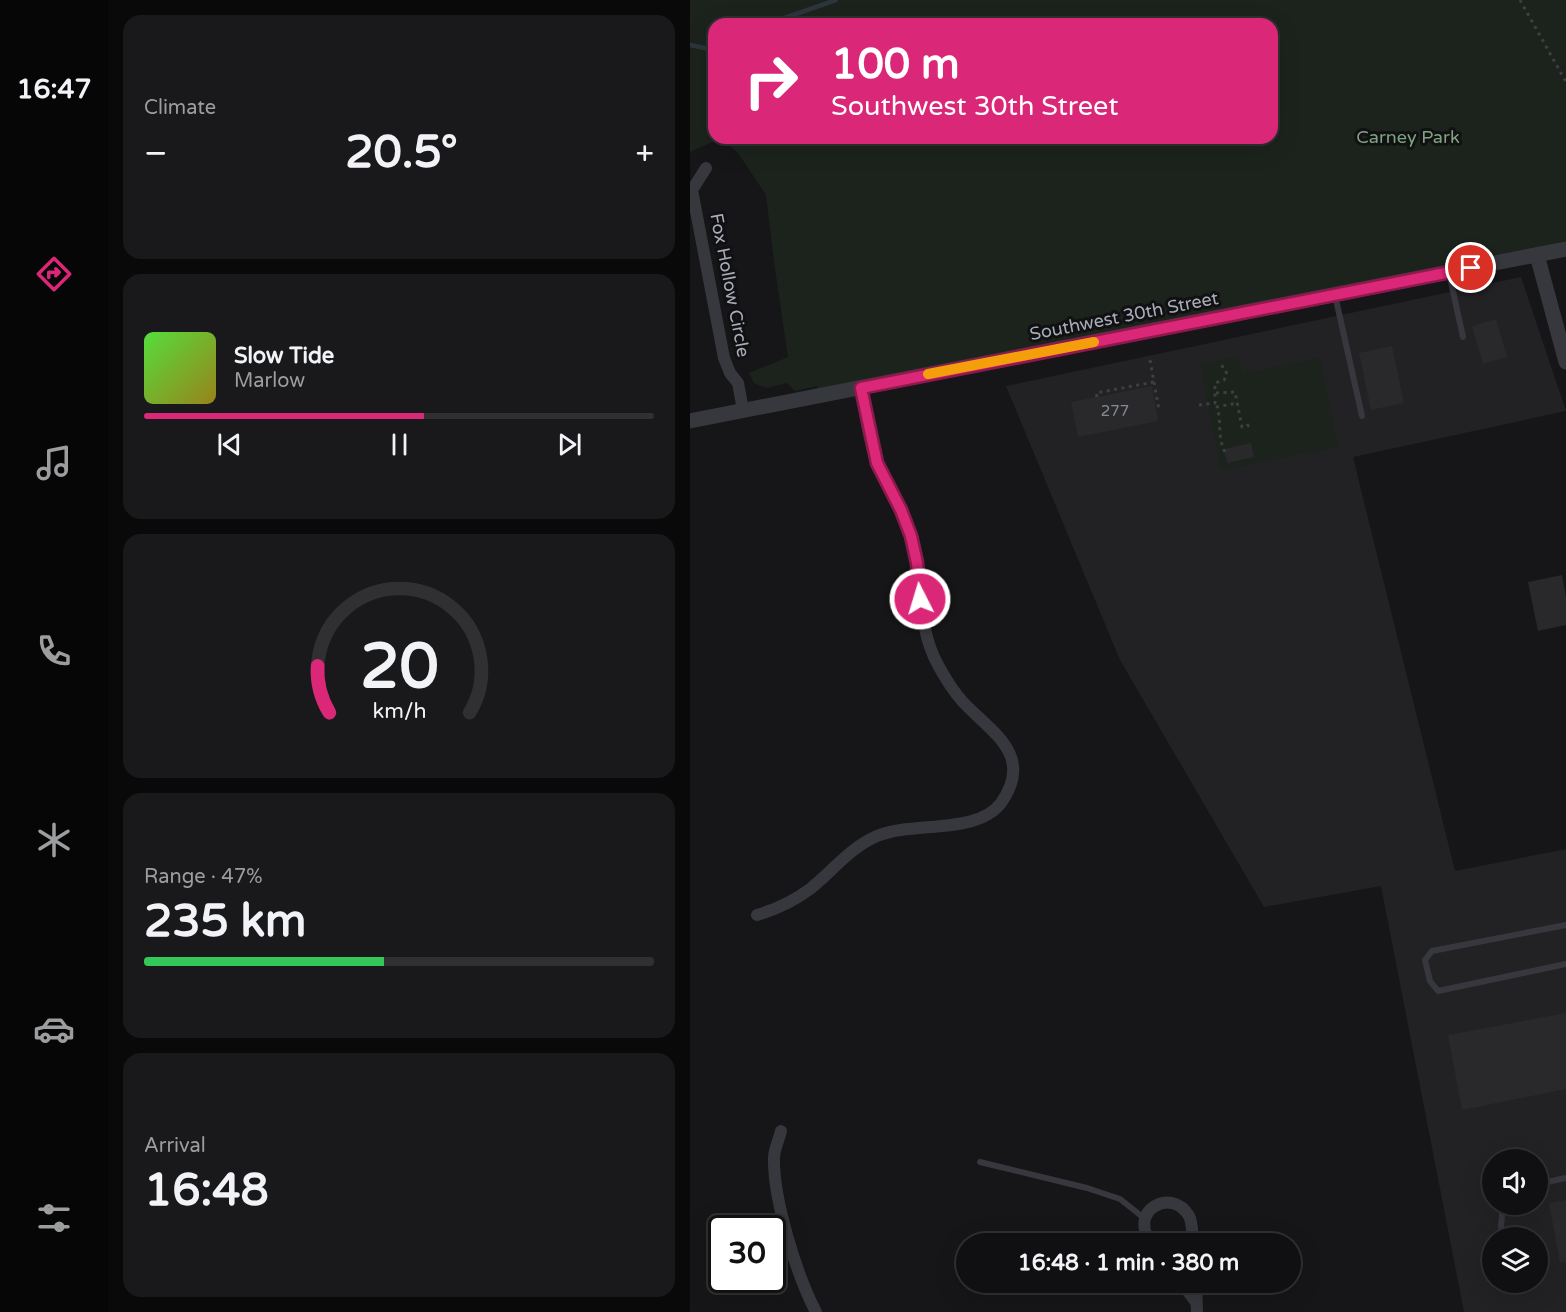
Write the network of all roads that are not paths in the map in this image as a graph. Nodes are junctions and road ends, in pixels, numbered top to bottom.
1 (706, 168) dead end
2 (1566, 249) edge
3 (1537, 255) junction
4 (1449, 272) junction
5 (1335, 294) junction
6 (1463, 337) dead end
7 (1566, 362) edge
8 (861, 388) junction
9 (743, 410) junction
10 (1362, 416) dead end
11 (690, 421) edge
12 (757, 915) dead end
13 (1566, 925) edge
14 (1566, 964) edge
15 (782, 1131) dead end
16 (980, 1162) dead end
17 (1566, 1178) edge
18 (1548, 1182) edge
19 (1144, 1218) junction
20 (1144, 1233) edge
21 (1191, 1233) edge
22 (1188, 1293) edge
23 (1196, 1306) edge
24 (816, 1312) edge

1 - 9 street, Fox Hollow Circle
2 - 3 street, Southwest 30th Street
3 - 4 street, Southwest 30th Street
3 - 7 street
4 - 5 street, Southwest 30th Street
4 - 6 lane
5 - 8 street, Southwest 30th Street
5 - 10 lane
8 - 9 street, Southwest 30th Street
8 - 12 street
9 - 11 street, Southwest 30th Street
13 - 14 lane
15 - 24 street
16 - 19 lane
17 - 18 lane
19 - 20 street
19 - 21 street
22 - 23 street

